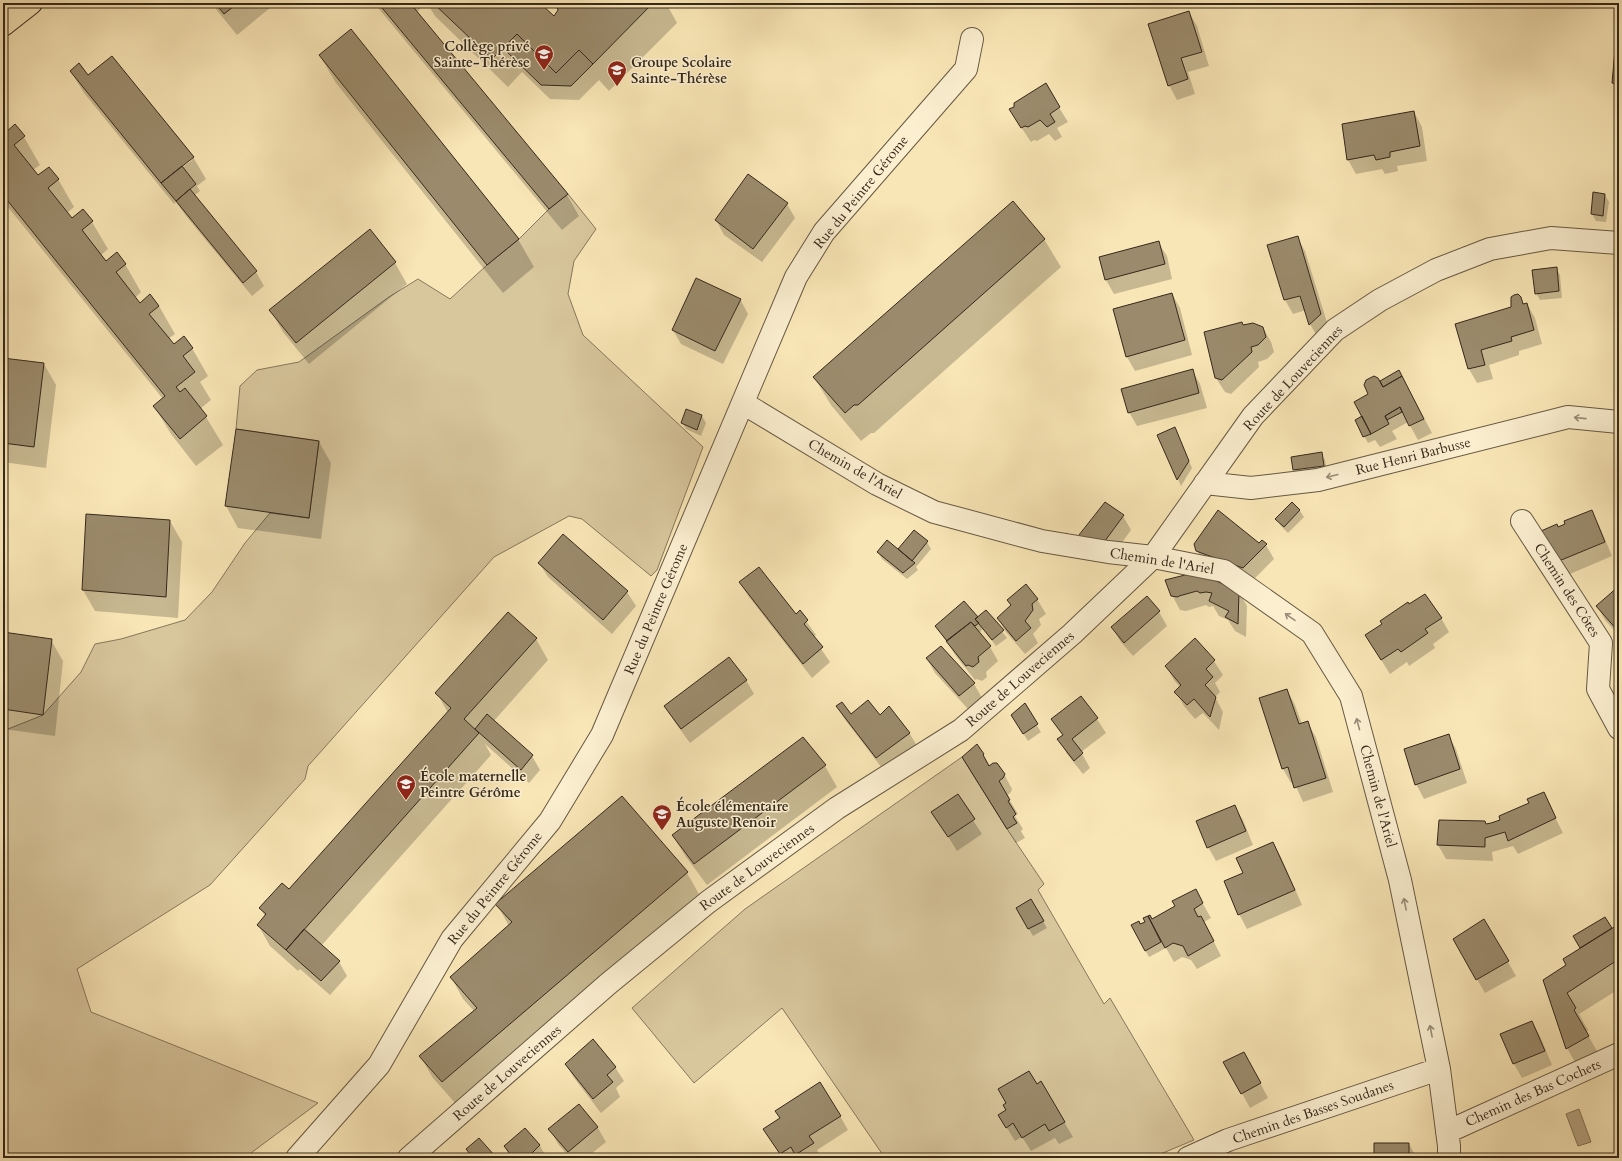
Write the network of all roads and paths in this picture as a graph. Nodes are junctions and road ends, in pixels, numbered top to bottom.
1 (31, 3) edge
2 (3, 25) edge
3 (972, 39) dead end
4 (1619, 243) edge
5 (743, 403) junction
6 (1619, 422) edge
7 (1205, 483) junction
8 (1522, 521) dead end
9 (1153, 557) junction
10 (1619, 728) edge
11 (1619, 1054) edge
12 (1439, 1069) junction
13 (1448, 1132) junction
14 (298, 1158) edge
15 (409, 1158) edge
16 (1188, 1158) edge
17 (1450, 1158) edge

1 - 2 main road
3 - 5 street, Rue du Peintre Gérome
4 - 7 street, Route de Louveciennes
5 - 9 street, Chemin de l'Ariel
5 - 14 street, Rue du Peintre Gérome
6 -> 7 street, Rue Henri Barbusse
7 - 9 street, Route de Louveciennes
8 - 10 street, Chemin des Côtes
12 -> 9 street, Chemin de l'Ariel
9 - 15 street, Route de Louveciennes
11 - 13 street, Chemin des Bas Cochets
12 - 13 street, Chemin de l'Ariel
12 - 16 street, Chemin des Basses Soudanes
13 - 17 street, Chemin de l'Ariel

